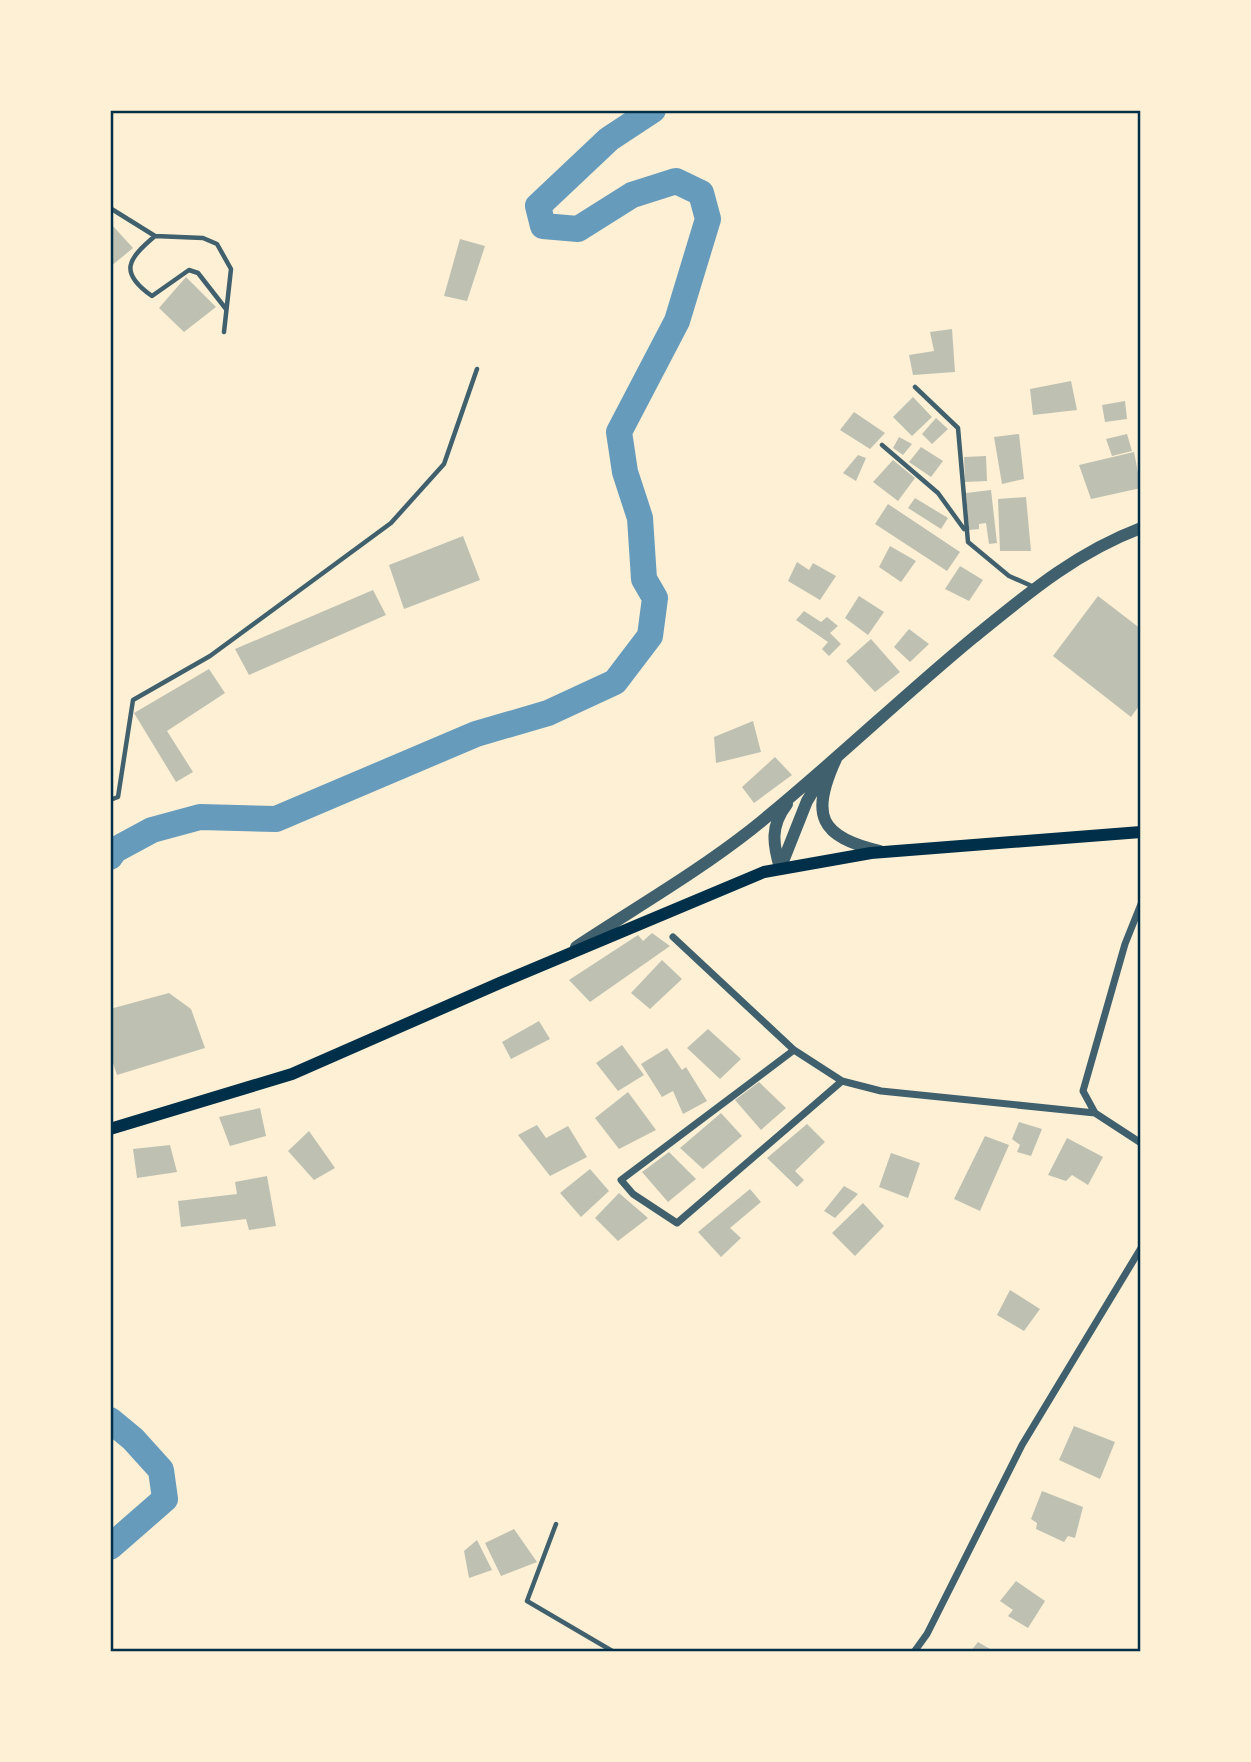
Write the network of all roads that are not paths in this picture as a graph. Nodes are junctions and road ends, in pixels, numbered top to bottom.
1 (110, 208) edge
2 (155, 236) junction
3 (226, 309) junction
4 (224, 332) dead end
5 (477, 369) dead end
6 (915, 387) dead end
7 (882, 445) dead end
8 (1141, 528) edge
9 (966, 532) junction
10 (1035, 587) junction
11 (838, 755) junction
12 (800, 787) junction
13 (110, 800) edge
14 (1141, 832) edge
15 (886, 852) junction
16 (780, 869) junction
17 (1141, 904) edge
18 (673, 937) dead end
19 (562, 956) junction
20 (794, 1050) junction
21 (842, 1081) junction
22 (1095, 1113) junction
23 (110, 1129) edge
24 (1141, 1143) edge
25 (1141, 1248) edge
26 (556, 1524) dead end
27 (614, 1652) edge
28 (914, 1652) edge

1 - 2 lane
2 - 3 lane
2 - 3 lane
3 - 4 lane
5 - 13 lane
6 - 9 lane
7 - 9 lane
8 - 10 street
9 - 10 lane
10 - 11 street
11 - 12 street
11 - 15 street
11 - 16 street
12 - 16 street
12 - 19 street
14 - 15 main road
15 - 16 main road
16 - 19 main road
17 - 22 street
18 - 20 street
19 - 23 main road
20 - 21 street
20 - 21 street
21 - 22 street
22 - 24 street
25 - 28 street
26 - 27 lane

